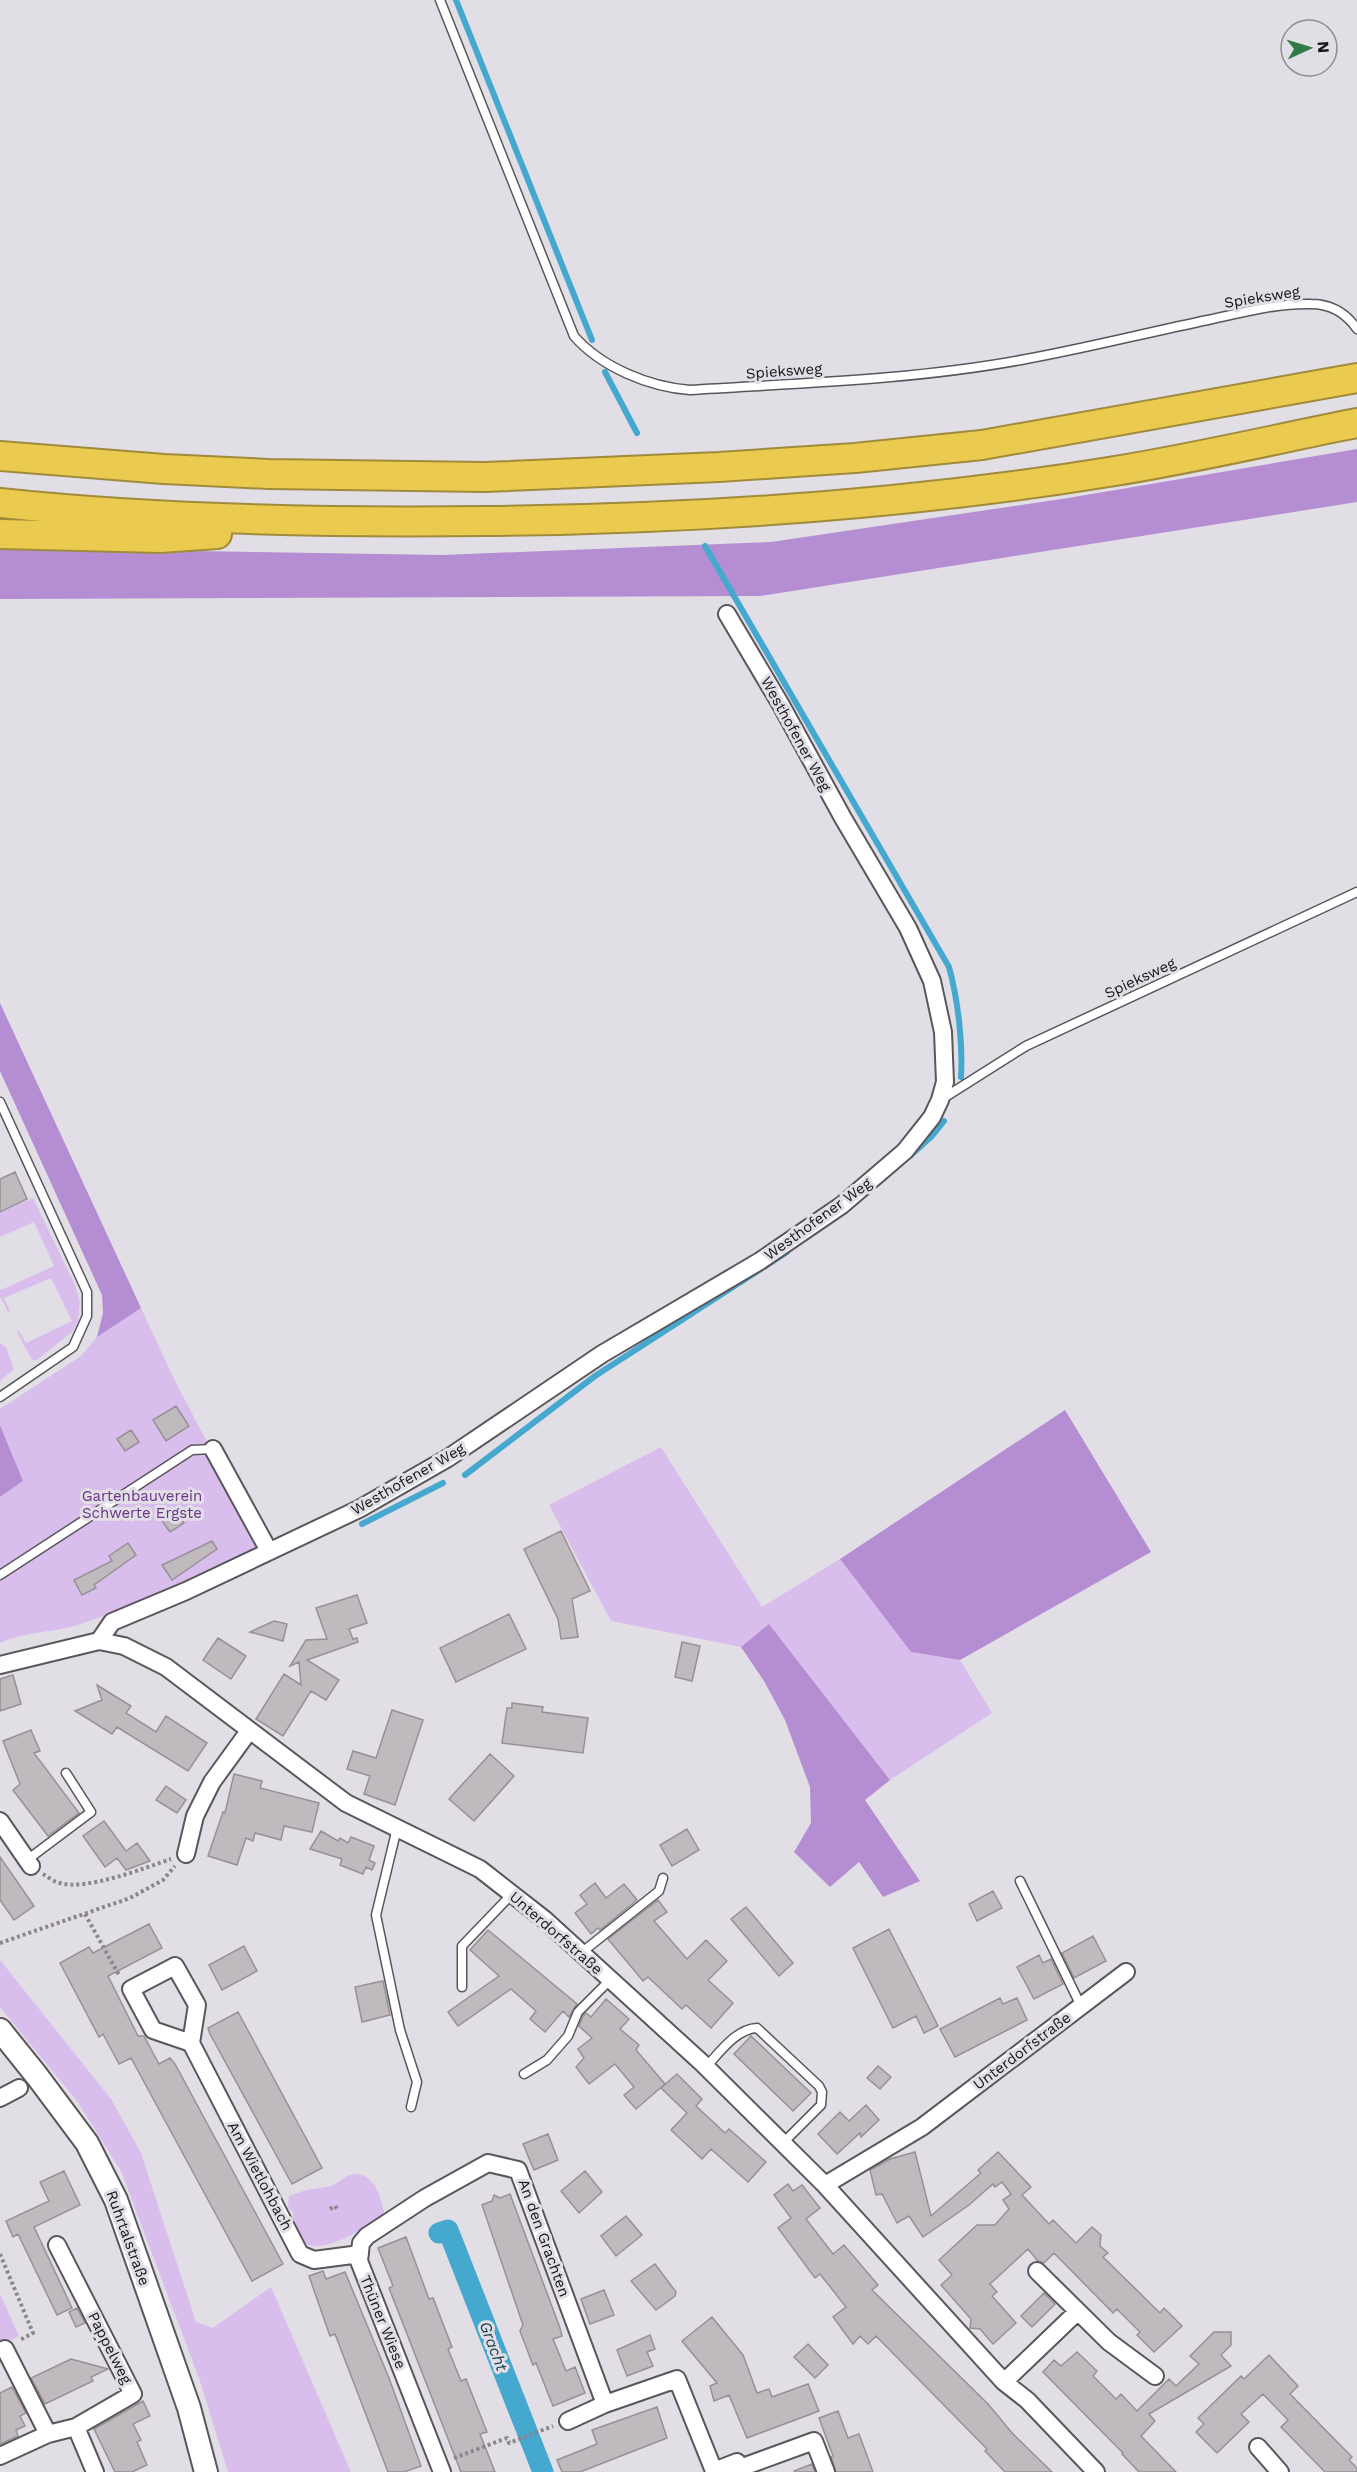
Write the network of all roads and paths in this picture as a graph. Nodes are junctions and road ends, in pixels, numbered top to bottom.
1 (440, 0) edge
2 (1357, 328) edge
3 (1355, 379) edge
4 (1357, 423) edge
5 (0, 456) edge
6 (0, 503) edge
7 (392, 522) junction
8 (0, 534) edge
9 (727, 614) dead end
10 (1357, 892) edge
11 (940, 1100) junction
12 (0, 1102) edge
13 (0, 1397) edge
14 (213, 1449) joint
15 (269, 1551) junction
16 (0, 1575) edge
17 (99, 1641) junction
18 (0, 1665) edge
19 (249, 1731) junction
20 (66, 1773) dead end
21 (0, 1821) edge
22 (397, 1828) junction
23 (186, 1854) junction
24 (29, 1863) junction
25 (663, 1878) dead end
26 (1020, 1881) dead end
27 (512, 1894) junction
28 (85, 1914) junction
29 (0, 1943) edge
30 (581, 1953) junction
31 (1126, 1972) dead end
32 (610, 1980) junction
33 (462, 1987) dead end
34 (131, 1989) junction
35 (1081, 2006) junction
36 (0, 2030) edge
37 (190, 2043) junction
38 (706, 2067) junction
39 (524, 2074) dead end
40 (19, 2088) dead end
41 (0, 2098) edge
42 (411, 2107) dead end
43 (783, 2144) junction
44 (825, 2185) junction
45 (425, 2198) joint
46 (330, 2209) dead end
47 (338, 2210) dead end
48 (57, 2245) dead end
49 (0, 2254) edge
50 (360, 2254) junction
51 (1037, 2271) dead end
52 (1077, 2312) junction
53 (5, 2349) joint
54 (1155, 2376) dead end
55 (1004, 2382) junction
56 (605, 2404) junction
57 (568, 2421) dead end
58 (76, 2427) junction
59 (541, 2431) dead end
60 (48, 2434) junction
61 (1258, 2447) dead end
62 (0, 2456) edge
63 (441, 2468) edge
64 (741, 2470) edge
65 (95, 2472) edge
66 (206, 2472) edge
67 (826, 2472) edge
68 (1096, 2472) edge
69 (1280, 2472) edge

1 - 2 lane, Spieksweg
3 - 5 highway
4 - 7 highway
6 - 7 highway
7 - 8 highway
9 - 11 street, Westhofener Weg
10 - 11 lane, Spieksweg
11 - 15 street, Westhofener Weg
12 - 13 lane
14 - 15 street
14 - 16 lane
15 - 17 street, Westhofener Weg
17 - 18 street, Unterdorfstraße
17 - 19 street, Unterdorfstraße
19 - 22 street, Unterdorfstraße
19 - 23 street
20 - 24 lane
21 - 24 street
22 - 27 street, Unterdorfstraße
22 - 42 lane
23 - 24 path
23 - 28 path
25 - 30 lane
26 - 35 lane
27 - 30 street, Unterdorfstraße
27 - 33 lane
28 - 29 path
28 - 34 path
30 - 32 street, Unterdorfstraße
31 - 35 street, Unterdorfstraße
32 - 38 street, Unterdorfstraße
32 - 39 lane
34 - 37 street
34 - 37 street
35 - 44 street, Unterdorfstraße
36 - 66 main road, Ruhrtalstraße
37 - 50 street, Am Wietlohbach
38 - 43 street, Unterdorfstraße
38 - 43 lane
40 - 41 street
43 - 44 street, Unterdorfstraße
44 - 55 street, Unterdorfstraße
45 - 50 street, Thüner Wiese
45 - 56 street, An den Grachten
46 - 47 path
48 - 58 street, Pappelweg
49 - 53 path
50 - 63 street, Thüner Wiese
51 - 52 street
52 - 54 street
52 - 55 street
53 - 60 street
55 - 68 street, Unterdorfstraße
56 - 57 street
56 - 64 street
58 - 60 street, Pappelweg
58 - 65 street
59 - 63 path
60 - 62 street, Pappelweg
61 - 69 street
64 - 67 street

